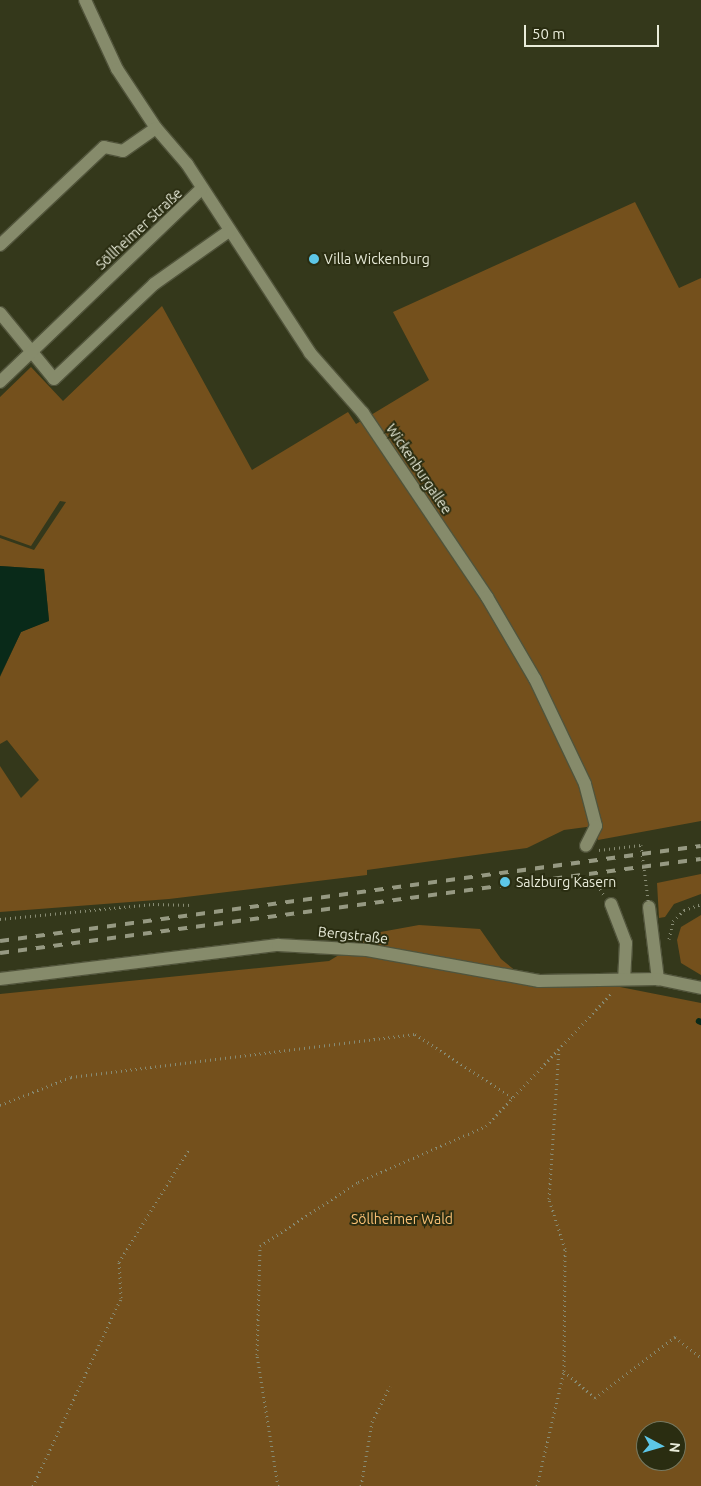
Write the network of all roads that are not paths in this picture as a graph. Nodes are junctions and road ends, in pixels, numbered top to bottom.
1 (85, 0) edge
2 (156, 128) junction
3 (201, 189) junction
4 (229, 231) junction
5 (0, 245) edge
6 (0, 313) edge
7 (30, 354) junction
8 (0, 382) edge
9 (590, 848) road end
10 (610, 904) dead end
11 (649, 907) road end
12 (624, 978) junction
13 (0, 979) edge
14 (658, 980) junction
15 (701, 988) edge

1 - 2 street, Söllheimer Straße
2 - 3 street, Söllheimer Straße
2 - 5 street
3 - 4 street, Wickenburgallee
3 - 7 street, Söllheimer Straße
4 - 7 street
4 - 9 street, Wickenburgallee
6 - 7 street
7 - 8 street, Söllheimer Straße
10 - 12 street
11 - 14 street
12 - 13 street, Bergstraße
12 - 14 street, Bergstraße
14 - 15 street, Bergstraße

